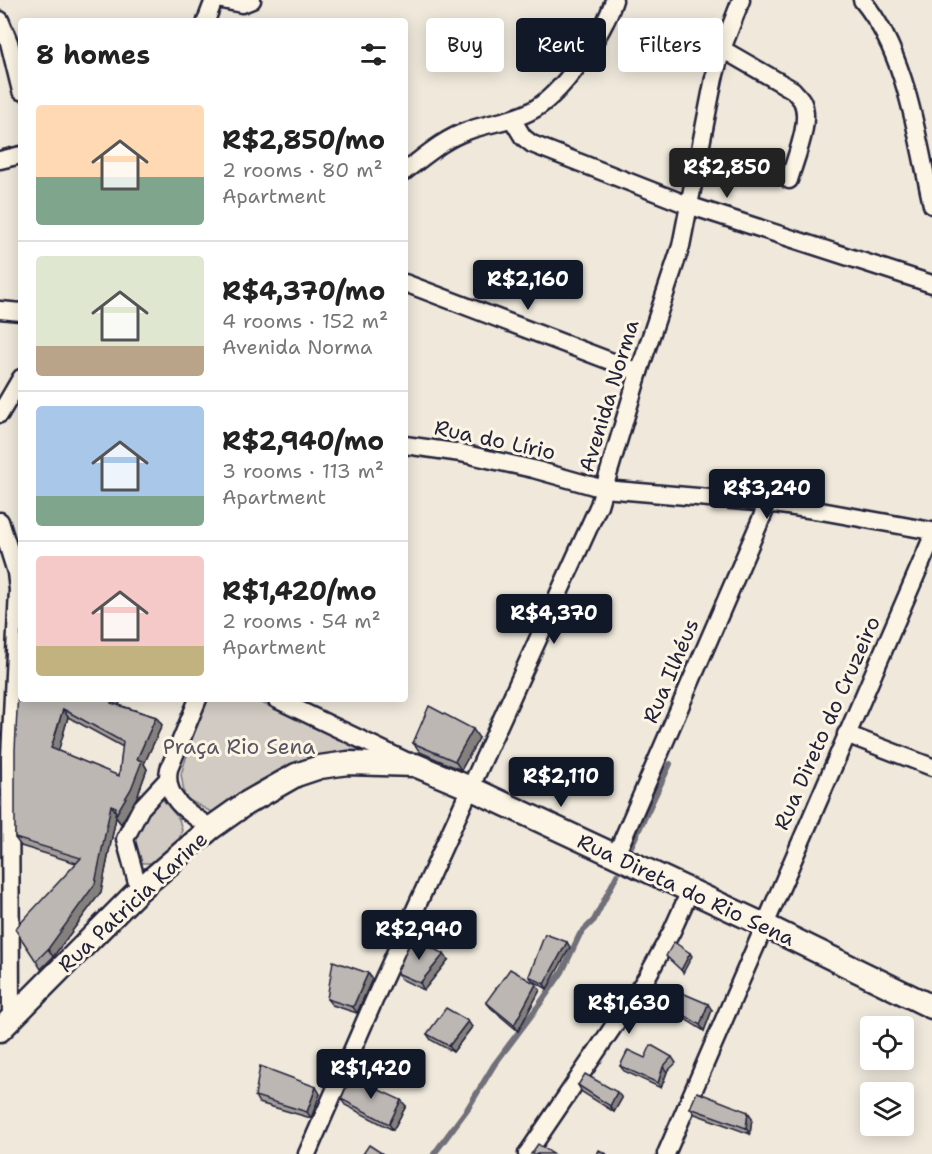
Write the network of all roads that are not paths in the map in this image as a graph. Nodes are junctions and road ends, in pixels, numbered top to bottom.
1 (214, 0) edge
2 (222, 0) edge
3 (614, 0) edge
4 (741, 0) edge
5 (862, 0) edge
6 (250, 1) edge
7 (208, 18) edge
8 (0, 20) edge
9 (723, 46) edge
10 (723, 50) edge
11 (716, 72) edge
12 (18, 79) edge
13 (512, 119) junction
14 (18, 155) edge
15 (0, 160) edge
16 (408, 169) edge
17 (789, 180) dead end
18 (688, 205) junction
19 (932, 205) edge
20 (408, 284) edge
21 (932, 284) edge
22 (0, 310) edge
23 (18, 312) edge
24 (639, 372) junction
25 (18, 383) edge
26 (0, 414) edge
27 (408, 446) edge
28 (604, 489) junction
29 (768, 503) junction
30 (0, 521) edge
31 (932, 531) edge
32 (932, 538) edge
33 (18, 581) edge
34 (18, 612) edge
35 (197, 702) edge
36 (282, 702) edge
37 (846, 734) junction
38 (5, 757) edge
39 (415, 765) junction
40 (932, 767) edge
41 (167, 780) junction
42 (470, 788) junction
43 (211, 828) junction
44 (615, 856) junction
45 (139, 890) junction
46 (690, 891) junction
47 (764, 925) junction
48 (932, 1007) edge
49 (5, 1025) edge
50 (307, 1154) edge
51 (527, 1154) edge
52 (666, 1154) edge

1 - 7 street
2 - 6 street
3 - 13 street
4 - 9 street, Avenida Norma
5 - 19 street
8 - 12 street
10 - 17 street
11 - 18 street, Avenida Norma
13 - 16 street
13 - 18 street
14 - 15 street
18 - 21 street
18 - 24 street, Avenida Norma
20 - 24 street
22 - 23 street
24 - 28 street, Avenida Norma
25 - 26 street
27 - 28 street, Rua do Lírio
28 - 29 street, Rua do Lírio
28 - 42 street, Avenida Norma
29 - 31 street, Rua do Lírio
29 - 44 street, Rua Ilhéus
30 - 33 street
32 - 37 street, Rua Direto do Cruzeiro
34 - 38 street
35 - 41 street
36 - 39 street, Rua Direta do Rio Sena
37 - 40 street
37 - 47 street, Rua Direto do Cruzeiro
38 - 49 street
39 - 42 main road, Rua Direta do Rio Sena
39 - 43 main road, Rua Patricia Karine
41 - 43 street
41 - 45 street
42 - 44 main road, Rua Direta do Rio Sena
42 - 50 street, Avenida Norma
43 - 45 main road, Rua Patricia Karine
44 - 46 main road, Rua Direta do Rio Sena
45 - 49 main road, Rua Patricia Karine
46 - 47 main road, Rua Direta do Rio Sena
46 - 51 street
47 - 48 main road, Rua Direta do Rio Sena
47 - 52 street, Rua Direto do Cruzeiro

